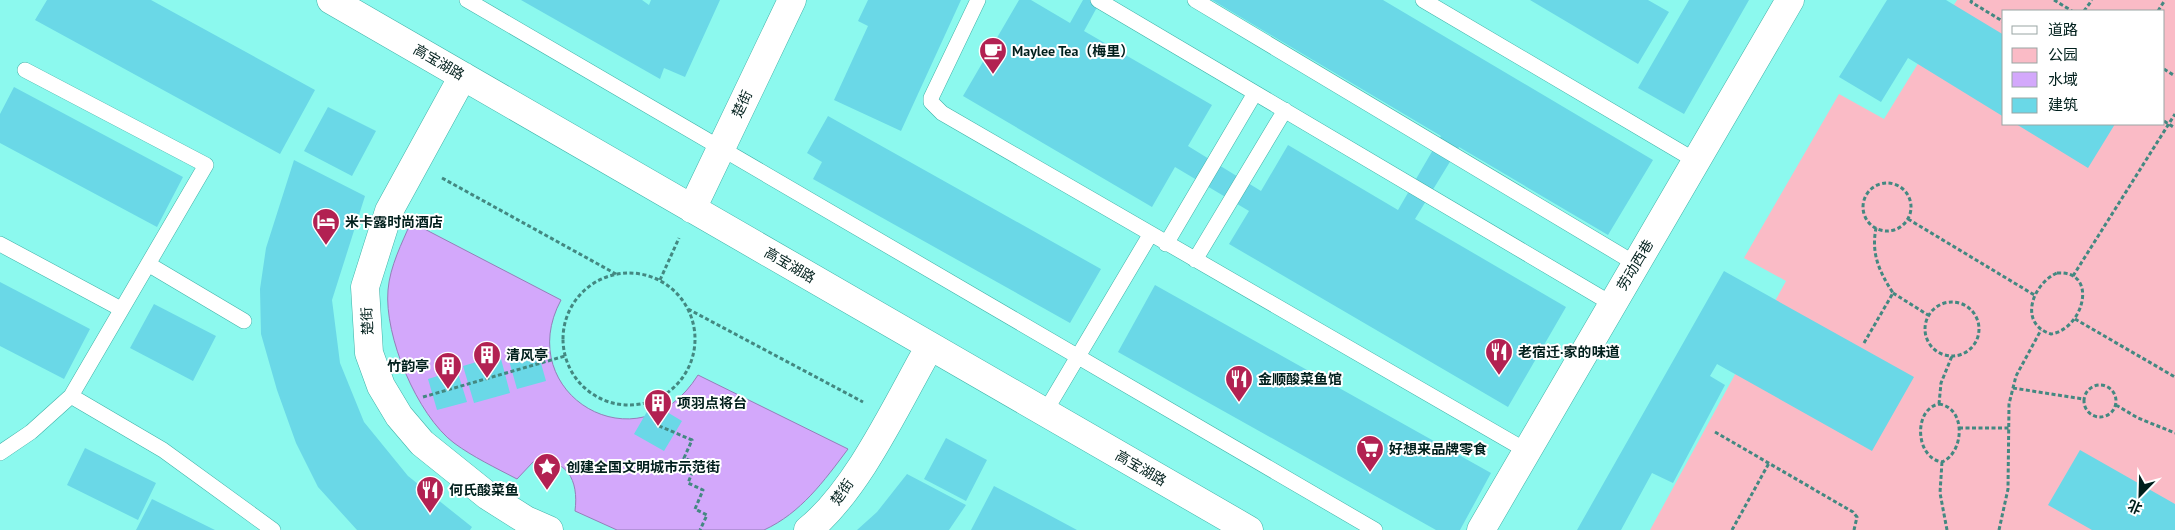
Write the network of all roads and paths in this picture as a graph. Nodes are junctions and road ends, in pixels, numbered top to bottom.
1 (332, 0) edge
2 (467, 0) edge
3 (792, 0) edge
4 (978, 0) edge
5 (1098, 0) edge
6 (1194, 0) edge
7 (1423, 0) edge
8 (1790, 0) edge
9 (1972, 0) edge
10 (2054, 0) edge
11 (2070, 10) edge
12 (2002, 21) edge
13 (25, 70) dead end
14 (463, 76) junction
15 (1255, 93) junction
16 (1285, 110) junction
17 (2175, 114) edge
18 (2165, 122) edge
19 (2169, 124) junction
20 (2175, 128) edge
21 (721, 148) junction
22 (1696, 161) junction
23 (415, 163) junction
24 (692, 209) junction
25 (1908, 219) junction
26 (1876, 228) junction
27 (1150, 235) junction
28 (0, 244) edge
29 (1166, 244) junction
30 (1195, 260) junction
31 (148, 264) junction
32 (1636, 264) junction
33 (617, 274) junction
34 (2073, 276) junction
35 (660, 280) junction
36 (1893, 292) junction
37 (2036, 296) junction
38 (1612, 304) junction
39 (687, 308) junction
40 (121, 309) junction
41 (1928, 315) junction
42 (2075, 319) junction
43 (244, 321) dead end
44 (2041, 330) junction
45 (1864, 343) dead end
46 (930, 346) junction
47 (564, 356) junction
48 (1952, 356) junction
49 (1078, 357) junction
50 (2175, 377) edge
51 (2013, 388) junction
52 (71, 396) junction
53 (414, 399) dead end
54 (2084, 399) junction
55 (650, 402) junction
56 (1939, 404) junction
57 (2116, 405) junction
58 (1045, 412) junction
59 (890, 416) junction
60 (1959, 428) junction
61 (2009, 428) junction
62 (1715, 432) dead end
63 (2175, 432) edge
64 (4, 446) edge
65 (1527, 451) junction
66 (1942, 462) junction
67 (1769, 464) junction
68 (532, 527) edge
69 (273, 530) edge
70 (700, 530) edge
71 (808, 530) edge
72 (1249, 530) edge
73 (1376, 530) edge
74 (1481, 530) edge
75 (1732, 530) edge
76 (1854, 530) edge
77 (1946, 530) edge
78 (1999, 530) edge

1 - 14 street, 高宝湖路
2 - 21 lane
3 - 21 street, 楚街
4 - 27 lane
5 - 15 lane
6 - 32 lane
7 - 22 lane
8 - 22 street, 劳动西巷
9 - 12 path
10 - 11 path
13 - 31 lane
14 - 23 street, 楚街
14 - 24 street, 高宝湖路
15 - 16 lane
15 - 29 lane
16 - 30 lane
16 - 38 lane
17 - 19 path
18 - 19 path
19 - 20 path
19 - 34 path
21 - 24 street, 楚街
21 - 49 lane
22 - 32 street, 劳动西巷
23 - 33 path
23 - 68 street, 楚街
24 - 35 path
24 - 46 street, 高宝湖路
25 - 26 path
25 - 26 path
25 - 37 path
26 - 36 path
27 - 29 lane
27 - 49 lane
28 - 40 lane
29 - 30 lane
30 - 65 lane
31 - 40 lane
31 - 43 lane
32 - 38 street, 劳动西巷
33 - 35 path
33 - 47 path
34 - 37 path
34 - 42 path
35 - 39 path
36 - 41 path
36 - 45 path
37 - 44 path
38 - 65 street, 劳动西巷
39 - 55 path
39 - 59 path
40 - 52 lane
41 - 48 path
41 - 48 path
42 - 44 path
42 - 50 path
44 - 51 path
46 - 58 street, 高宝湖路
46 - 59 street, 楚街
47 - 53 path
47 - 55 path
48 - 56 path
49 - 58 lane
49 - 73 lane
51 - 54 path
51 - 61 path
52 - 64 lane
52 - 69 lane
54 - 57 path
54 - 57 path
55 - 70 path
56 - 60 path
56 - 66 path
57 - 63 path
58 - 72 street, 高宝湖路
59 - 71 street, 楚街
60 - 61 path
60 - 66 path
61 - 78 path
62 - 67 path
65 - 74 street, 劳动西巷
66 - 77 path
67 - 75 path
67 - 76 path

